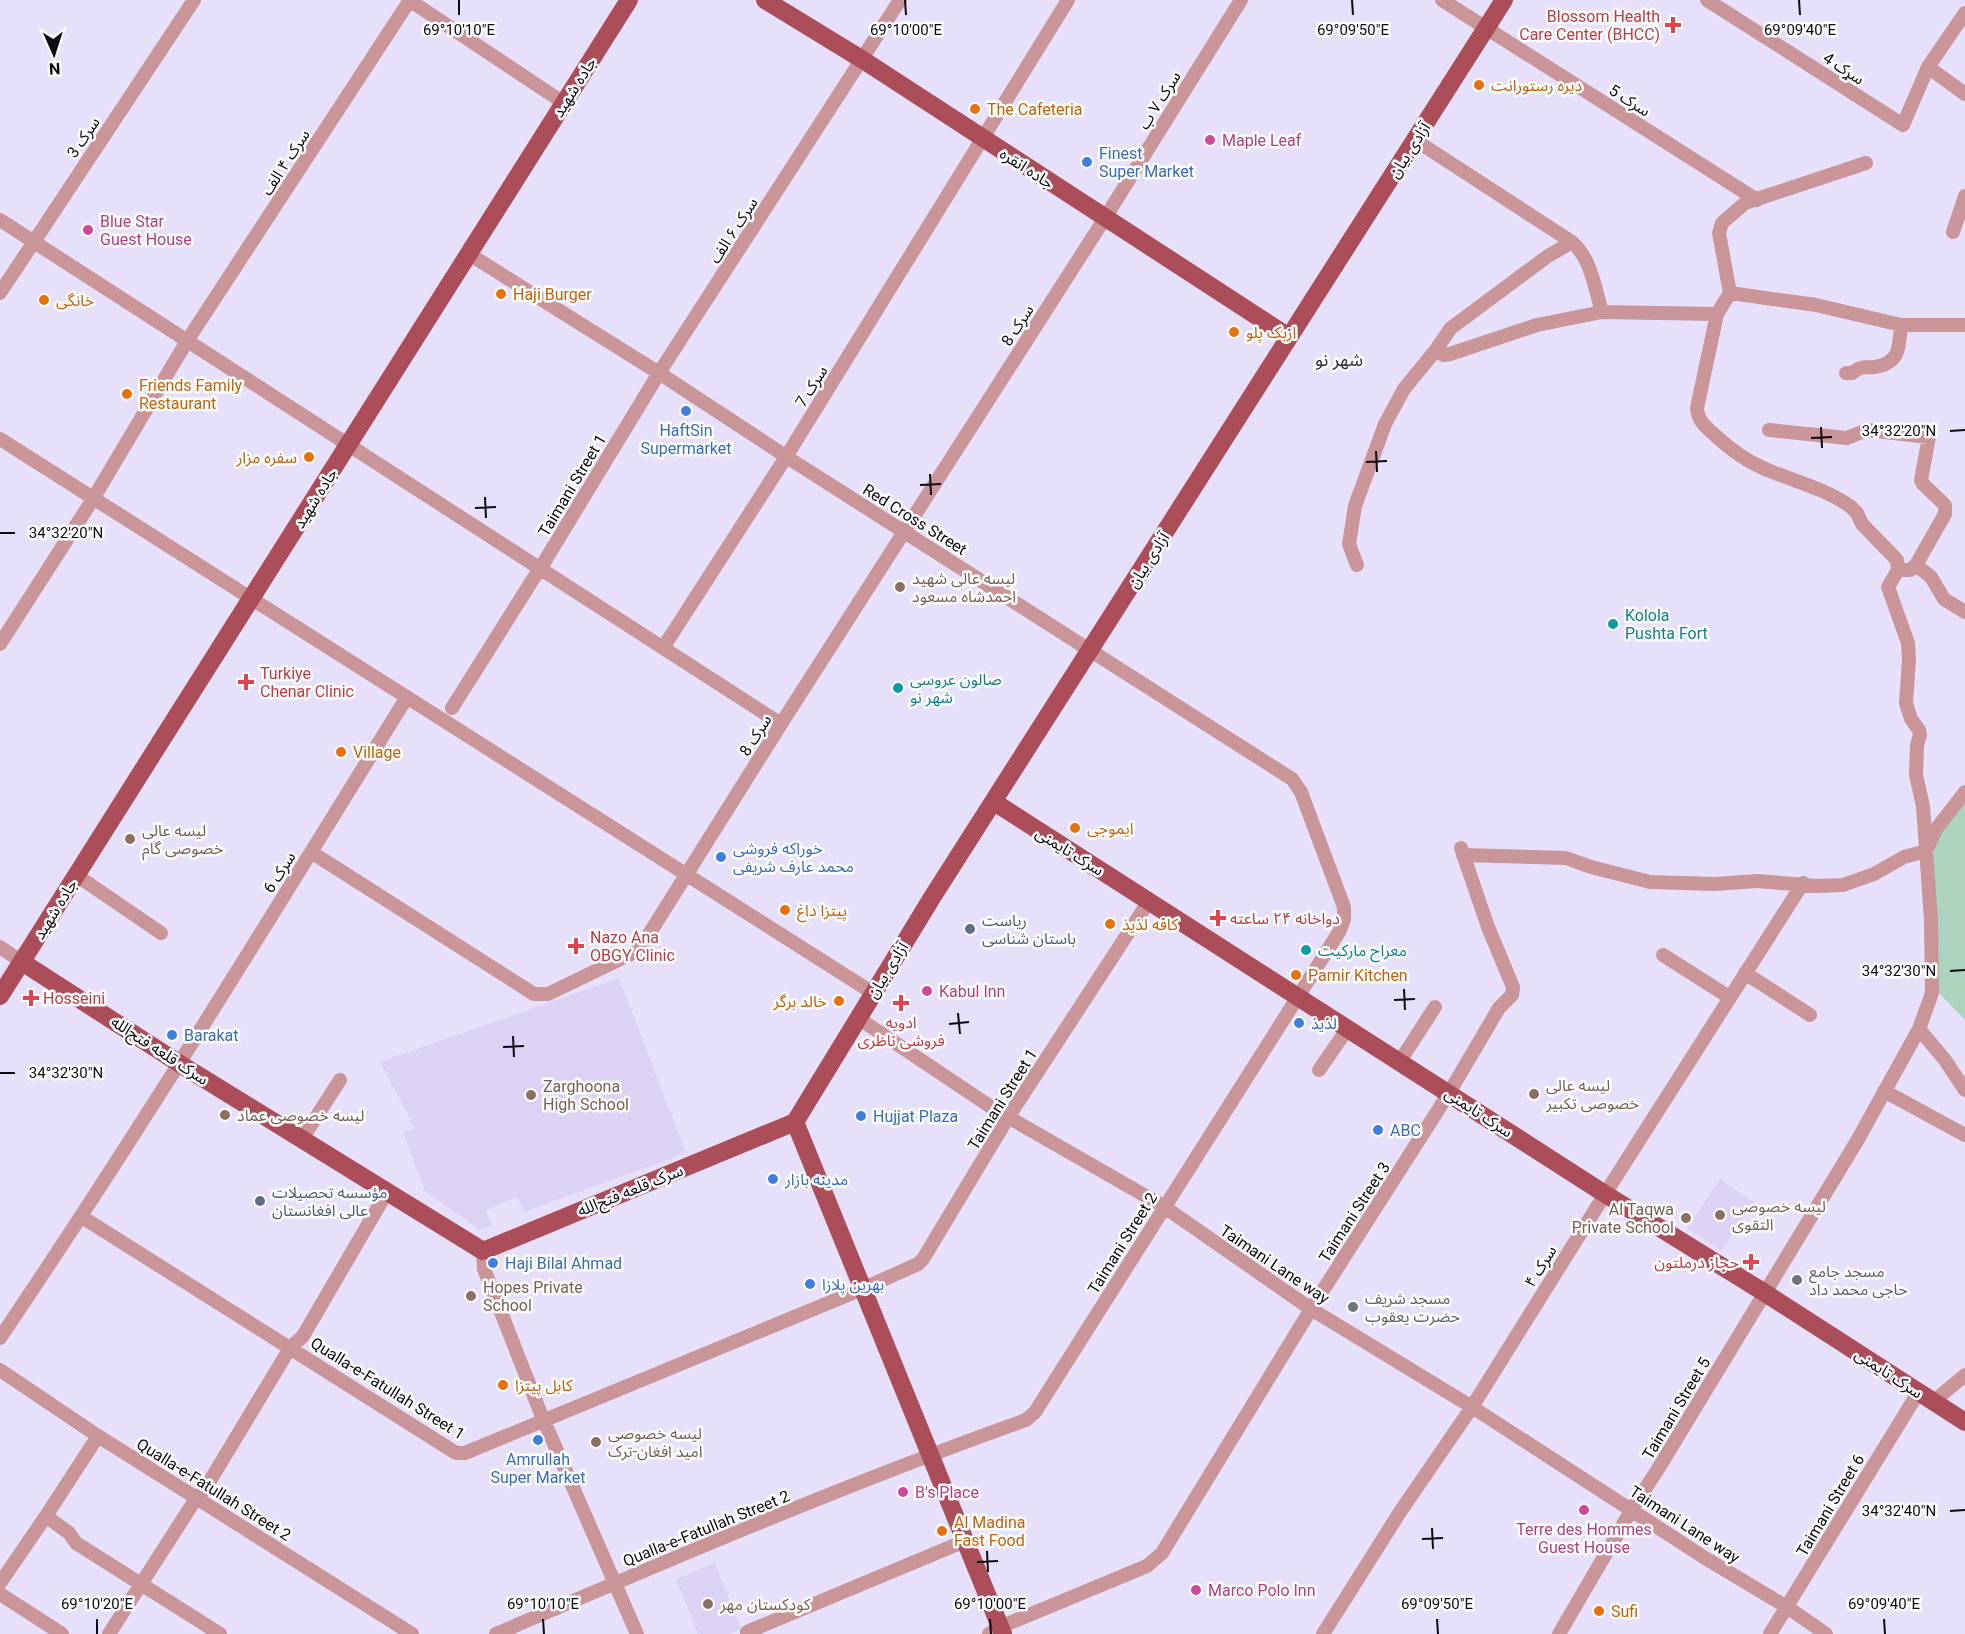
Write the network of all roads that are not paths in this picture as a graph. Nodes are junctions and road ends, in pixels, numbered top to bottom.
1 (194, 0) edge
2 (410, 0) edge
3 (629, 0) edge
4 (765, 0) edge
5 (900, 0) edge
6 (1068, 0) edge
7 (1241, 0) edge
8 (1442, 0) edge
9 (1504, 0) edge
10 (1707, 0) edge
11 (1965, 12) edge
12 (1486, 29) junction
13 (863, 60) junction
14 (1928, 66) junction
15 (1965, 94) edge
16 (564, 103) junction
17 (982, 138) junction
18 (1415, 140) junction
19 (1866, 163) dead end
20 (1965, 196) edge
21 (1757, 200) junction
22 (1105, 218) junction
23 (0, 220) edge
24 (1953, 232) dead end
25 (34, 242) junction
26 (1572, 242) junction
27 (469, 254) junction
28 (0, 293) edge
29 (1730, 293) junction
30 (1602, 312) junction
31 (1717, 314) junction
32 (1901, 325) junction
33 (1965, 325) edge
34 (1288, 337) junction
35 (188, 341) junction
36 (1435, 351) junction
37 (659, 373) junction
38 (1846, 373) dead end
39 (631, 419) joint
40 (1769, 430) dead end
41 (0, 439) edge
42 (348, 445) junction
43 (786, 457) junction
44 (93, 499) junction
45 (904, 532) junction
46 (1357, 565) dead end
47 (1916, 565) junction
48 (540, 569) junction
49 (1898, 570) junction
50 (251, 598) junction
51 (1965, 612) edge
52 (0, 644) edge
53 (663, 648) junction
54 (1090, 650) junction
55 (407, 697) junction
56 (452, 708) dead end
57 (781, 724) junction
58 (1965, 792) edge
59 (994, 802) junction
60 (1926, 851) junction
61 (311, 852) junction
62 (76, 875) junction
63 (688, 875) junction
64 (1803, 884) junction
65 (1149, 901) junction
66 (161, 933) dead end
67 (0, 947) edge
68 (1663, 955) dead end
69 (22, 962) junction
70 (1745, 973) junction
71 (873, 993) junction
72 (0, 996) edge
73 (1298, 996) junction
74 (1730, 997) junction
75 (1436, 1007) dead end
76 (1810, 1015) dead end
77 (858, 1018) junction
78 (1348, 1028) junction
79 (1919, 1029) junction
80 (1400, 1061) junction
81 (180, 1064) junction
82 (1319, 1070) dead end
83 (340, 1080) dead end
84 (1965, 1090) edge
85 (1884, 1091) junction
86 (1449, 1093) junction
87 (1009, 1116) junction
88 (795, 1122) junction
89 (1965, 1135) edge
90 (302, 1139) junction
91 (387, 1192) junction
92 (1605, 1194) junction
93 (1164, 1206) junction
94 (82, 1217) junction
95 (483, 1251) junction
96 (862, 1289) junction
97 (1765, 1293) junction
98 (1311, 1309) junction
99 (0, 1338) edge
100 (290, 1348) junction
101 (0, 1370) edge
102 (1965, 1375) edge
103 (1926, 1397) junction
104 (1472, 1407) junction
105 (545, 1421) junction
106 (1965, 1422) edge
107 (98, 1436) junction
108 (931, 1454) junction
109 (197, 1497) junction
110 (1632, 1509) junction
111 (46, 1516) junction
112 (964, 1541) junction
113 (140, 1582) junction
114 (0, 1583) edge
115 (615, 1583) junction
116 (0, 1594) edge
117 (1787, 1607) junction
118 (747, 1632) dead end
119 (997, 1632) edge
120 (62, 1634) edge
121 (109, 1634) edge
122 (220, 1634) edge
123 (412, 1634) edge
124 (495, 1634) edge
125 (637, 1634) edge
126 (1323, 1634) edge
127 (1559, 1634) edge
128 (1770, 1634) edge
129 (1826, 1634) edge

1 - 25 street, سرک 3
2 - 16 street
2 - 35 street, سرک ۴ الف
3 - 16 main road, جاده شهید
4 - 13 main road, جاده انقره
5 - 13 street, سرک ۶ الف
6 - 17 street
7 - 22 street, سرک ۷ ب
8 - 12 street, سرک 5
9 - 12 main road, آزادی بیان
10 - 14 street, سړک 4
11 - 14 street
12 - 18 main road, آزادی بیان
12 - 21 street, سرک 5
13 - 17 main road, جاده انقره
13 - 37 street, سرک ۶ الف
14 - 15 street
16 - 27 main road, جاده شهید
17 - 22 main road, جاده انقره
17 - 43 street, سرک 7
18 - 26 street
18 - 34 main road, آزادی بیان
19 - 21 street
20 - 24 street
21 - 29 street
22 - 34 main road, جاده انقره
22 - 45 street, سرک 8
23 - 25 street
25 - 28 street, سرک 3
25 - 35 street
26 - 30 street
26 - 36 street
27 - 37 street, Red Cross Street
27 - 42 main road, جاده شهید
29 - 31 street
29 - 32 street
30 - 31 street
30 - 36 street
31 - 49 street
32 - 33 street
32 - 38 street
34 - 54 main road, آزادی بیان
35 - 42 street
35 - 44 street, سرک ۴ الف
36 - 46 street
37 - 39 street, سرک ۶ الف
37 - 43 street, Red Cross Street
39 - 48 street, Taimani Street 1
40 - 47 street
41 - 44 street
42 - 48 street
42 - 50 main road, جاده شهید
43 - 45 street, Red Cross Street
43 - 53 street, سرک 7
44 - 50 street
44 - 52 street, سرک ۴ الف
45 - 54 street, Red Cross Street
45 - 57 street, سرک 8
47 - 49 street
47 - 51 street
48 - 53 street
48 - 56 street
49 - 60 street, Taimani Street 5
50 - 55 street
50 - 62 main road, جاده شهید
53 - 57 street
54 - 59 main road, آزادی بیان
54 - 73 street, Red Cross Street
55 - 61 street, سرک 6
55 - 63 street
57 - 63 street, سرک 8
58 - 60 street
59 - 65 main road, سرک تایمنی
59 - 71 main road, آزادی بیان
60 - 64 street
60 - 79 street, Taimani Street 5
61 - 63 street, سرک 8
61 - 81 street, سرک 6
62 - 66 street
62 - 69 main road, جاده شهید
63 - 71 street
64 - 70 street, سرک ۴
64 - 86 street, Taimani Street 3
65 - 73 main road, سرک تایمنی
65 - 87 street, Taimani Street 1
67 - 69 street, سرک قلعه فتح‌الله
68 - 74 street
69 - 72 main road, جاده شهید
69 - 81 main road, سرک قلعه فتح‌الله
70 - 74 street, سرک ۴
70 - 76 street
71 - 77 main road, آزادی بیان
73 - 78 main road, سرک تایمنی
73 - 93 street, Taimani Street 2
74 - 92 street, سرک ۴
75 - 80 street
77 - 87 street, Taimani Lane way
77 - 88 main road, آزادی بیان
78 - 80 main road, سرک تایمنی
78 - 82 street
79 - 84 street
79 - 85 street, Taimani Street 5
80 - 86 main road, سرک تایمنی
81 - 90 main road, سرک قلعه فتح‌الله
81 - 94 street, سرک 6
83 - 90 street
85 - 89 street
85 - 97 street, Taimani Street 5
86 - 92 main road, سرک تایمنی
86 - 98 street, Taimani Street 3
87 - 93 street, Taimani Lane way
87 - 96 street, Taimani Street 1
88 - 95 main road, سرک قلعه فتح‌الله
88 - 96 main road
90 - 91 main road, سرک قلعه فتح‌الله
91 - 95 main road, سرک قلعه فتح‌الله
91 - 100 street
92 - 97 main road, سرک تایمنی
92 - 104 street, سرک ۴
93 - 98 street, Taimani Lane way
93 - 108 street, Taimani Street 2
94 - 99 street, سرک 6
94 - 100 street, Qualla-e-Fatullah Street 1
95 - 105 street
96 - 105 street, Qualla-e-Fatullah Street 1
96 - 108 main road
97 - 103 main road, سرک تایمنی
97 - 110 street, Taimani Street 5
98 - 104 street, Taimani Lane way
98 - 119 street, Taimani Street 3
100 - 105 street, Qualla-e-Fatullah Street 1
100 - 109 street
101 - 107 street, Qualla-e-Fatullah Street 2
102 - 103 street, Taimani Street 6
103 - 106 main road, سرک تایمنی
103 - 117 street, Taimani Street 6
104 - 110 street, Taimani Lane way
104 - 126 street, سرک ۴
105 - 115 street
107 - 109 street, Qualla-e-Fatullah Street 2
107 - 111 street
108 - 112 main road
108 - 115 street, Qualla-e-Fatullah Street 2
109 - 113 street
109 - 123 street, Qualla-e-Fatullah Street 2
110 - 117 street, Taimani Lane way
110 - 127 street, Taimani Street 5
111 - 113 street
111 - 114 street
112 - 118 street
112 - 119 main road
113 - 121 street
113 - 122 street
115 - 124 street, Qualla-e-Fatullah Street 2
115 - 125 street
116 - 120 street
117 - 128 street, Taimani Street 6
117 - 129 street, Taimani Lane way

